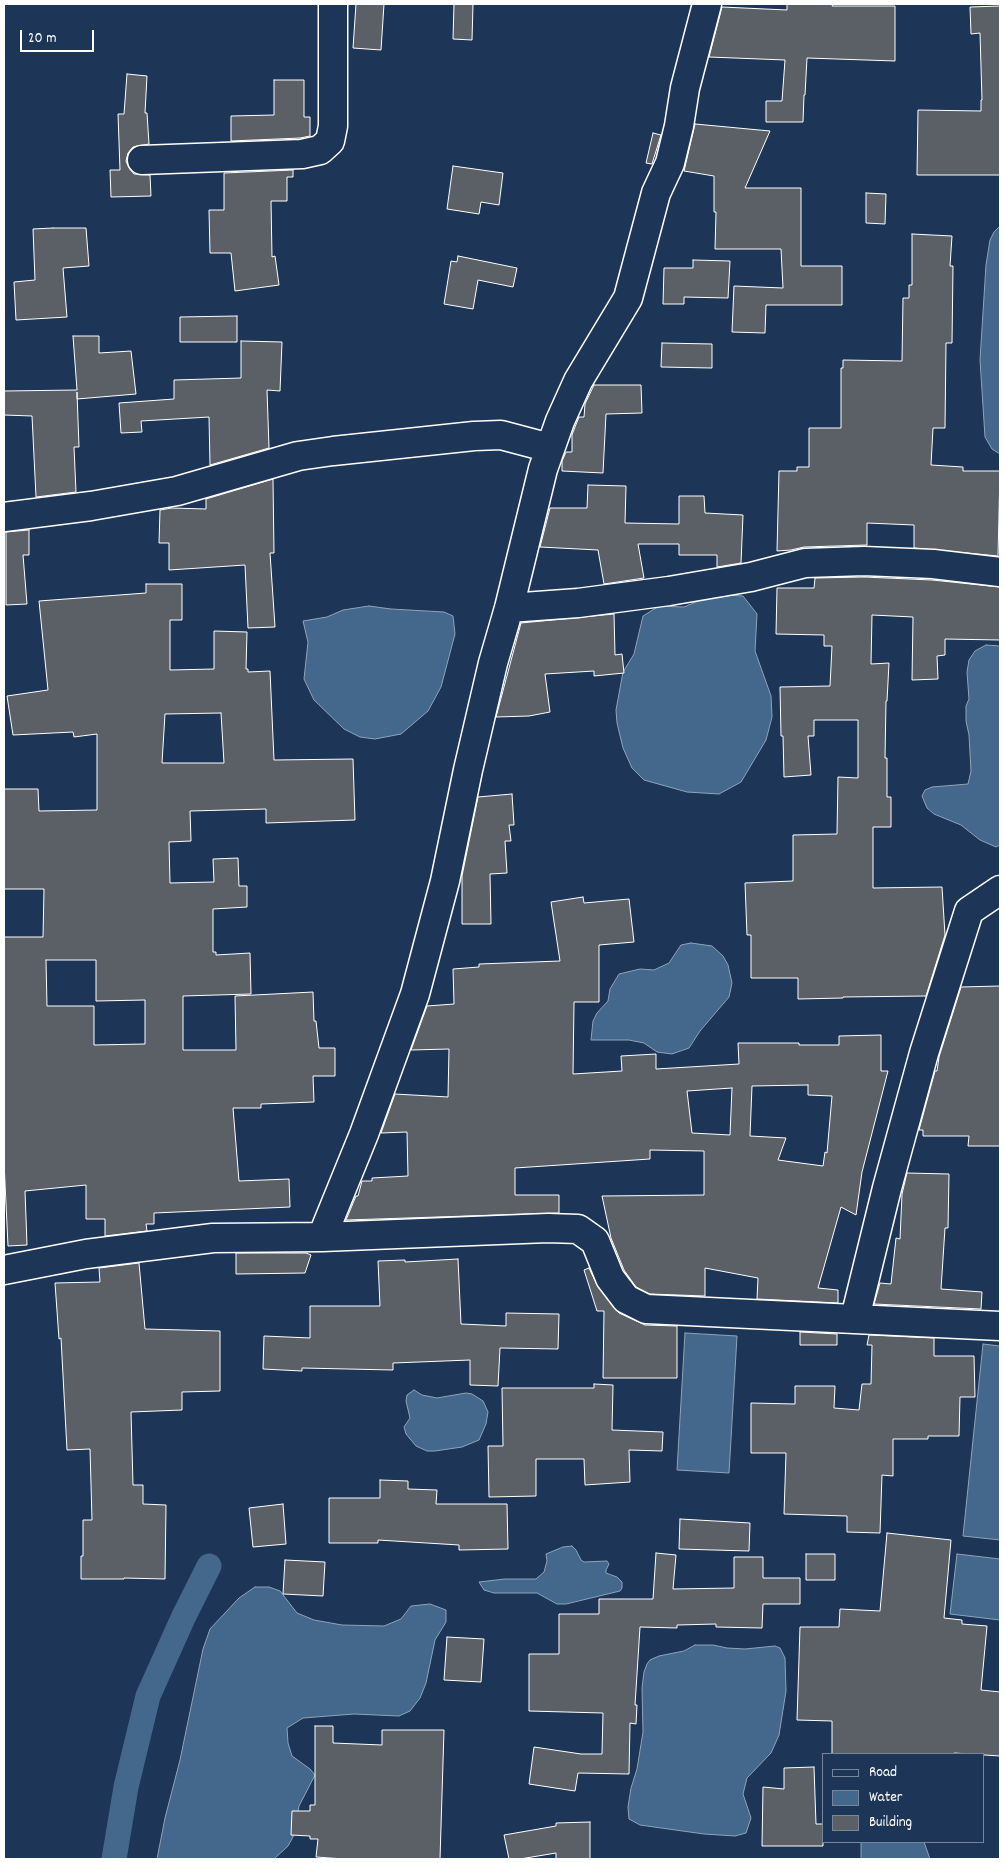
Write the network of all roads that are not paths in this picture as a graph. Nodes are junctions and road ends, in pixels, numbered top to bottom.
1 (333, 4) edge
2 (706, 4) edge
3 (142, 160) dead end
4 (550, 448) junction
5 (4, 516) edge
6 (1000, 572) edge
7 (509, 608) junction
8 (1000, 890) edge
9 (322, 1236) junction
10 (4, 1270) edge
11 (855, 1318) junction
12 (1000, 1326) edge

1 - 3 street
2 - 4 street
4 - 5 street
4 - 7 street
6 - 7 street
7 - 9 street
8 - 11 street
9 - 10 street
9 - 11 street
11 - 12 street

